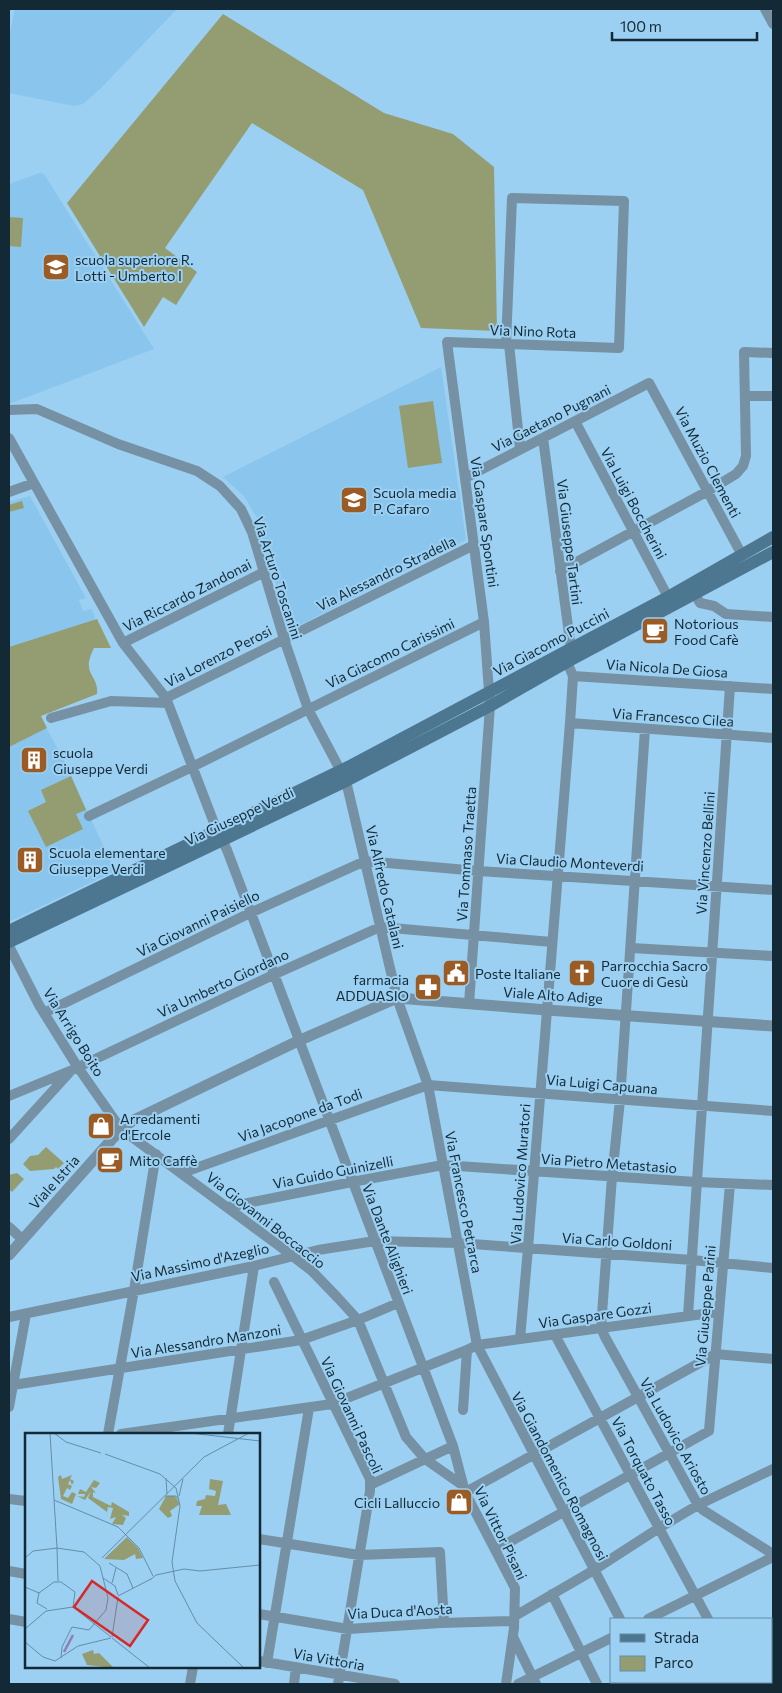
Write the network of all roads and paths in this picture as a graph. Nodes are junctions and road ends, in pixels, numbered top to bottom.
1 (764, 9) edge
2 (773, 24) edge
3 (447, 342) joint
4 (507, 344) junction
5 (773, 353) edge
6 (650, 383) joint
7 (745, 396) junction
8 (773, 396) edge
9 (9, 410) edge
10 (575, 421) junction
11 (9, 438) edge
12 (543, 438) junction
13 (520, 449) junction
14 (465, 478) junction
15 (34, 483) junction
16 (708, 491) junction
17 (9, 492) edge
18 (634, 532) junction
19 (773, 536) edge
20 (474, 546) junction
21 (773, 552) edge
22 (742, 555) junction
23 (560, 571) junction
24 (264, 572) junction
25 (695, 594) junction
26 (668, 597) junction
27 (773, 617) edge
28 (484, 622) junction
29 (284, 639) junction
30 (123, 643) junction
31 (570, 649) junction
32 (567, 662) junction
33 (573, 676) junction
34 (730, 686) junction
35 (773, 689) edge
36 (489, 693) junction
37 (167, 701) junction
38 (490, 706) junction
39 (308, 709) junction
40 (51, 718) dead end
41 (570, 723) junction
42 (645, 729) junction
43 (726, 735) junction
44 (773, 738) edge
45 (192, 767) junction
46 (343, 776) junction
47 (89, 816) dead end
48 (220, 835) junction
49 (365, 861) junction
50 (478, 871) junction
51 (558, 875) junction
52 (635, 880) junction
53 (716, 886) junction
54 (773, 890) edge
55 (250, 913) junction
56 (380, 927) junction
57 (9, 931) edge
58 (475, 936) junction
59 (9, 942) edge
60 (552, 942) junction
61 (9, 946) edge
62 (631, 948) junction
63 (712, 952) junction
64 (773, 956) edge
65 (273, 975) junction
66 (397, 998) junction
67 (469, 1004) junction
68 (547, 1010) junction
69 (44, 1013) junction
70 (625, 1016) junction
71 (708, 1021) junction
72 (773, 1026) edge
73 (298, 1041) junction
74 (75, 1068) junction
75 (428, 1085) junction
76 (540, 1093) junction
77 (9, 1096) edge
78 (620, 1100) junction
79 (703, 1106) junction
80 (773, 1111) edge
81 (328, 1119) junction
82 (121, 1130) junction
83 (9, 1139) edge
84 (156, 1154) junction
85 (443, 1165) junction
86 (534, 1171) junction
87 (182, 1173) junction
88 (612, 1177) junction
89 (352, 1182) junction
90 (696, 1182) junction
91 (730, 1184) junction
92 (773, 1185) edge
93 (228, 1208) junction
94 (9, 1227) edge
95 (22, 1239) junction
96 (375, 1241) junction
97 (458, 1244) junction
98 (528, 1248) junction
99 (9, 1254) edge
100 (606, 1255) junction
101 (293, 1257) junction
102 (692, 1260) junction
103 (723, 1264) junction
104 (254, 1266) junction
105 (773, 1268) edge
106 (274, 1282) dead end
107 (134, 1290) junction
108 (398, 1303) junction
109 (718, 1312) junction
110 (26, 1314) junction
111 (688, 1316) junction
112 (9, 1317) edge
113 (358, 1320) junction
114 (601, 1328) junction
115 (555, 1335) junction
116 (520, 1339) junction
117 (301, 1340) junction
118 (472, 1348) junction
119 (241, 1350) junction
120 (714, 1354) junction
121 (773, 1359) edge
122 (121, 1367) junction
123 (423, 1368) junction
124 (384, 1383) junction
125 (13, 1385) junction
126 (638, 1397) junction
127 (332, 1404) junction
128 (9, 1407) edge
129 (309, 1408) junction
130 (464, 1410) dead end
131 (600, 1418) junction
132 (230, 1419) junction
133 (149, 1432) edge
134 (108, 1433) edge
135 (136, 1433) edge
136 (228, 1433) edge
137 (453, 1446) junction
138 (669, 1453) junction
139 (534, 1455) junction
140 (425, 1459) junction
141 (773, 1469) edge
142 (630, 1475) junction
143 (370, 1485) junction
144 (464, 1488) junction
145 (9, 1499) edge
146 (25, 1502) edge
147 (698, 1505) junction
148 (564, 1512) junction
149 (659, 1528) junction
150 (260, 1540) edge
151 (286, 1544) junction
152 (495, 1550) junction
153 (359, 1555) junction
154 (773, 1556) edge
155 (594, 1570) junction
156 (9, 1571) edge
157 (25, 1574) edge
158 (552, 1594) junction
159 (695, 1596) junction
160 (260, 1614) edge
161 (274, 1616) junction
162 (619, 1618) edge
163 (650, 1618) edge
164 (707, 1618) edge
165 (9, 1619) edge
166 (515, 1619) junction
167 (25, 1622) edge
168 (444, 1623) junction
169 (348, 1629) junction
170 (513, 1637) junction
171 (610, 1638) edge
172 (581, 1653) junction
173 (263, 1662) edge
174 (296, 1667) junction
175 (193, 1668) edge
176 (339, 1680) edge
177 (535, 1681) edge
178 (190, 1684) edge
179 (294, 1684) edge
180 (395, 1684) edge
181 (506, 1684) edge
182 (518, 1684) edge
183 (597, 1684) edge

1 - 2 street
3 - 4 street, Via Nino Rota
3 - 14 street, Via Gaspare Spontini
4 - 4 street, Via Nino Rota
4 - 13 street
5 - 7 street
6 - 10 street, Via Gaetano Pugnani
6 - 16 street, Via Muzio Clementi
7 - 8 street
7 - 16 street
9 - 24 street, Via Arturo Toscanini
10 - 12 street, Via Gaetano Pugnani
10 - 18 street, Via Luigi Boccherini
11 - 15 street, Via Dante Alighieri
12 - 13 street, Via Gaetano Pugnani
12 - 23 street, Via Giuseppe Tartini
13 - 14 street, Via Gaetano Pugnani
14 - 20 street, Via Gaspare Spontini
15 - 17 street
15 - 30 street, Via Dante Alighieri
16 - 18 street
16 - 22 street, Via Muzio Clementi
18 - 23 street
18 - 26 street, Via Luigi Boccherini
19 - 22 main road, Via Giacomo Puccini
20 - 28 street, Via Gaspare Spontini
20 - 29 street, Via Alessandro Stradella
21 - 25 main road, Via Giacomo Puccini
22 - 26 main road, Via Giacomo Puccini
23 - 31 street, Via Giuseppe Tartini
24 - 29 street, Via Arturo Toscanini
24 - 30 street, Via Riccardo Zandonai
25 - 27 street
25 - 32 main road, Via Giacomo Puccini
26 - 31 main road, Via Giacomo Puccini
28 - 36 street, Via Gaspare Spontini
28 - 39 street, Via Giacomo Carissimi
29 - 37 street, Via Lorenzo Perosi
29 - 39 street, Via Arturo Toscanini
30 - 37 street, Via Dante Alighieri
31 - 36 main road, Via Giacomo Puccini
32 - 33 street
32 - 38 main road, Via Giacomo Puccini
33 - 34 street, Via Nicola De Giosa
33 - 41 street, Via Ludovico Muratori
34 - 35 street, Via Nicola De Giosa
34 - 43 street, Via Vincenzo Bellini
36 - 38 street, Via Gaspare Spontini
36 - 46 main road, Via Giacomo Puccini
37 - 40 street
37 - 45 street, Via Dante Alighieri
38 - 46 main road, Via Giacomo Puccini
38 - 50 street, Via Tommaso Traetta
39 - 45 street, Via Giacomo Carissimi
39 - 46 street, Via Arturo Toscanini
41 - 42 street, Via Francesco Cilea
41 - 51 street, Via Ludovico Muratori
42 - 43 street, Via Francesco Cilea
42 - 52 street
43 - 44 street, Via Francesco Cilea
43 - 53 street, Via Vincenzo Bellini
45 - 47 street, Via Giacomo Carissimi
45 - 48 street, Via Dante Alighieri
46 - 48 main road, Via Giuseppe Verdi
46 - 49 street, Via Alfredo Catalani
48 - 55 street, Via Dante Alighieri
48 - 57 main road, Via Giuseppe Verdi
48 - 59 main road, Via Giuseppe Verdi
49 - 50 street, Via Claudio Monteverdi
49 - 55 street, Via Giovanni Paisiello
49 - 56 street, Via Alfredo Catalani
50 - 51 street, Via Claudio Monteverdi
50 - 58 street, Via Tommaso Traetta
51 - 52 street, Via Claudio Monteverdi
51 - 60 street, Via Ludovico Muratori
52 - 53 street, Via Claudio Monteverdi
52 - 62 street
53 - 54 street, Via Claudio Monteverdi
53 - 63 street, Via Vincenzo Bellini
55 - 65 street, Via Dante Alighieri
55 - 69 street, Via Giovanni Paisiello
56 - 58 street
56 - 65 street, Via Umberto Giordano
56 - 66 street, Via Alfredo Catalani
58 - 60 street
58 - 67 street, Via Tommaso Traetta
60 - 68 street, Via Ludovico Muratori
61 - 69 street, Via Arrigo Boito
62 - 63 street
62 - 70 street
63 - 64 street
63 - 71 street, Via Vincenzo Bellini
65 - 73 street, Via Dante Alighieri
65 - 74 street, Via Umberto Giordano
66 - 67 street, Viale Alto Adige
66 - 73 street, Viale Alto Adige
66 - 75 street, Via Francesco Petrarca
67 - 68 street, Viale Alto Adige
68 - 70 street, Viale Alto Adige
68 - 76 street, Via Ludovico Muratori
69 - 74 street, Via Arrigo Boito
70 - 71 street, Viale Alto Adige
70 - 78 street
71 - 72 street, Viale Alto Adige
71 - 79 street, Via Vincenzo Bellini
73 - 81 street, Via Dante Alighieri
73 - 82 street, Viale Alto Adige
74 - 77 street, Via Umberto Giordano
74 - 82 street, Via Arrigo Boito
74 - 83 street
75 - 76 street, Via Luigi Capuana
75 - 81 street, Via Jacopone da Todi
75 - 85 street, Via Francesco Petrarca
76 - 78 street, Via Luigi Capuana
76 - 86 street, Via Ludovico Muratori
78 - 79 street, Via Luigi Capuana
78 - 88 street
79 - 80 street, Via Luigi Capuana
79 - 90 street, Via Vincenzo Bellini
81 - 87 street, Via Jacopone da Todi
81 - 89 street, Via Dante Alighieri
82 - 84 street, Via Giovanni Boccaccio
82 - 95 street, Viale Istria
84 - 87 street, Via Giovanni Boccaccio
84 - 107 street
85 - 86 street, Via Pietro Metastasio
85 - 89 street, Via Guido Guinizelli
85 - 97 street, Via Francesco Petrarca
86 - 88 street, Via Pietro Metastasio
86 - 98 street, Via Ludovico Muratori
87 - 93 street, Via Giovanni Boccaccio
88 - 90 street, Via Pietro Metastasio
88 - 100 street
89 - 93 street, Via Guido Guinizelli
89 - 96 street, Via Dante Alighieri
90 - 91 street, Via Pietro Metastasio
90 - 102 street, Via Vincenzo Bellini
91 - 92 street, Via Pietro Metastasio
91 - 103 street, Via Giuseppe Parini
93 - 101 street, Via Giovanni Boccaccio
94 - 95 street
95 - 99 street, Viale Istria
96 - 97 street, Via Massimo d'Azeglio
96 - 101 street, Via Massimo d'Azeglio
96 - 108 street, Via Dante Alighieri
97 - 98 street, Via Carlo Goldoni
97 - 118 street, Via Francesco Petrarca
98 - 100 street, Via Carlo Goldoni
98 - 116 street, Via Ludovico Muratori
100 - 102 street, Via Carlo Goldoni
100 - 114 street
101 - 104 street, Via Massimo d'Azeglio
101 - 113 street, Via Giovanni Boccaccio
102 - 103 street, Via Carlo Goldoni
102 - 111 street, Via Vincenzo Bellini
103 - 105 street, Via Carlo Goldoni
103 - 109 street, Via Giuseppe Parini
104 - 107 street, Via Massimo d'Azeglio
104 - 119 street
106 - 117 street, Via Giovanni Pascoli
107 - 110 street, Via Massimo d'Azeglio
107 - 122 street
108 - 113 street, Via Alessandro Manzoni
108 - 123 street, Via Dante Alighieri
109 - 111 street, Via Gaspare Gozzi
109 - 120 street, Via Giuseppe Parini
110 - 112 street, Via Massimo d'Azeglio
110 - 125 street
111 - 114 street, Via Gaspare Gozzi
113 - 117 street, Via Alessandro Manzoni
113 - 124 street, Via Giovanni Boccaccio
114 - 115 street, Via Gaspare Gozzi
114 - 126 street, Via Ludovico Ariosto
115 - 116 street, Via Gaspare Gozzi
115 - 131 street, Via Torquato Tasso
116 - 118 street, Via Gaspare Gozzi
117 - 119 street, Via Alessandro Manzoni
117 - 127 street, Via Giovanni Pascoli
118 - 123 street, Via Gaspare Gozzi
118 - 130 street, Via Francesco Petrarca
118 - 139 street, Via Giandomenico Romagnosi
119 - 122 street, Via Alessandro Manzoni
119 - 132 street
120 - 121 street
120 - 126 street
120 - 138 street, Via Giuseppe Parini
122 - 125 street, Via Alessandro Manzoni
122 - 134 street
123 - 124 street, Via Gaspare Gozzi
123 - 137 street, Via Dante Alighieri
124 - 127 street, Via Gaspare Gozzi
124 - 140 street, Via Giovanni Boccaccio
125 - 128 street
126 - 131 street
126 - 138 street, Via Ludovico Ariosto
127 - 129 street, Via Gaspare Gozzi
127 - 143 street, Via Giovanni Pascoli
129 - 132 street, Via Gaspare Gozzi
129 - 151 street
131 - 139 street
131 - 142 street, Via Torquato Tasso
132 - 133 street, Via Gaspare Gozzi
132 - 136 street
133 - 135 street, Via Gaspare Gozzi
137 - 140 street
137 - 144 street, Via Vittor Pisani
138 - 142 street
138 - 147 street, Via Ludovico Ariosto
139 - 144 street
139 - 148 street, Via Giandomenico Romagnosi
140 - 143 street
140 - 144 street, Via Giovanni Boccaccio
141 - 147 street
142 - 148 street
142 - 149 street, Via Torquato Tasso
143 - 153 street, Via Giovanni Pascoli
144 - 152 street, Via Vittor Pisani
145 - 146 street
147 - 149 street
147 - 154 street, Via Ludovico Ariosto
148 - 152 street
148 - 155 street, Via Giandomenico Romagnosi
149 - 155 street
149 - 159 street, Via Torquato Tasso
150 - 151 street
151 - 153 street
151 - 161 street
152 - 166 street, Via Vittor Pisani
153 - 168 street
153 - 169 street, Via Giovanni Pascoli
154 - 159 street
155 - 158 street
155 - 162 street, Via Giandomenico Romagnosi
156 - 157 street
158 - 166 street
158 - 172 street
159 - 163 street
159 - 164 street, Via Torquato Tasso
160 - 161 street, Via Duca d'Aosta
161 - 169 street, Via Duca d'Aosta
161 - 173 street
165 - 167 street
166 - 168 street, Via Duca d'Aosta
166 - 170 street, Via Vittor Pisani
168 - 169 street, Via Duca d'Aosta
169 - 176 street, Via Giovanni Pascoli
170 - 177 street
170 - 181 street, Via Vittor Pisani
171 - 172 street
172 - 177 street
172 - 183 street
173 - 174 street, Via Vittoria
174 - 176 street, Via Vittoria
174 - 179 street
175 - 178 street
176 - 180 street, Via Vittoria
177 - 182 street

